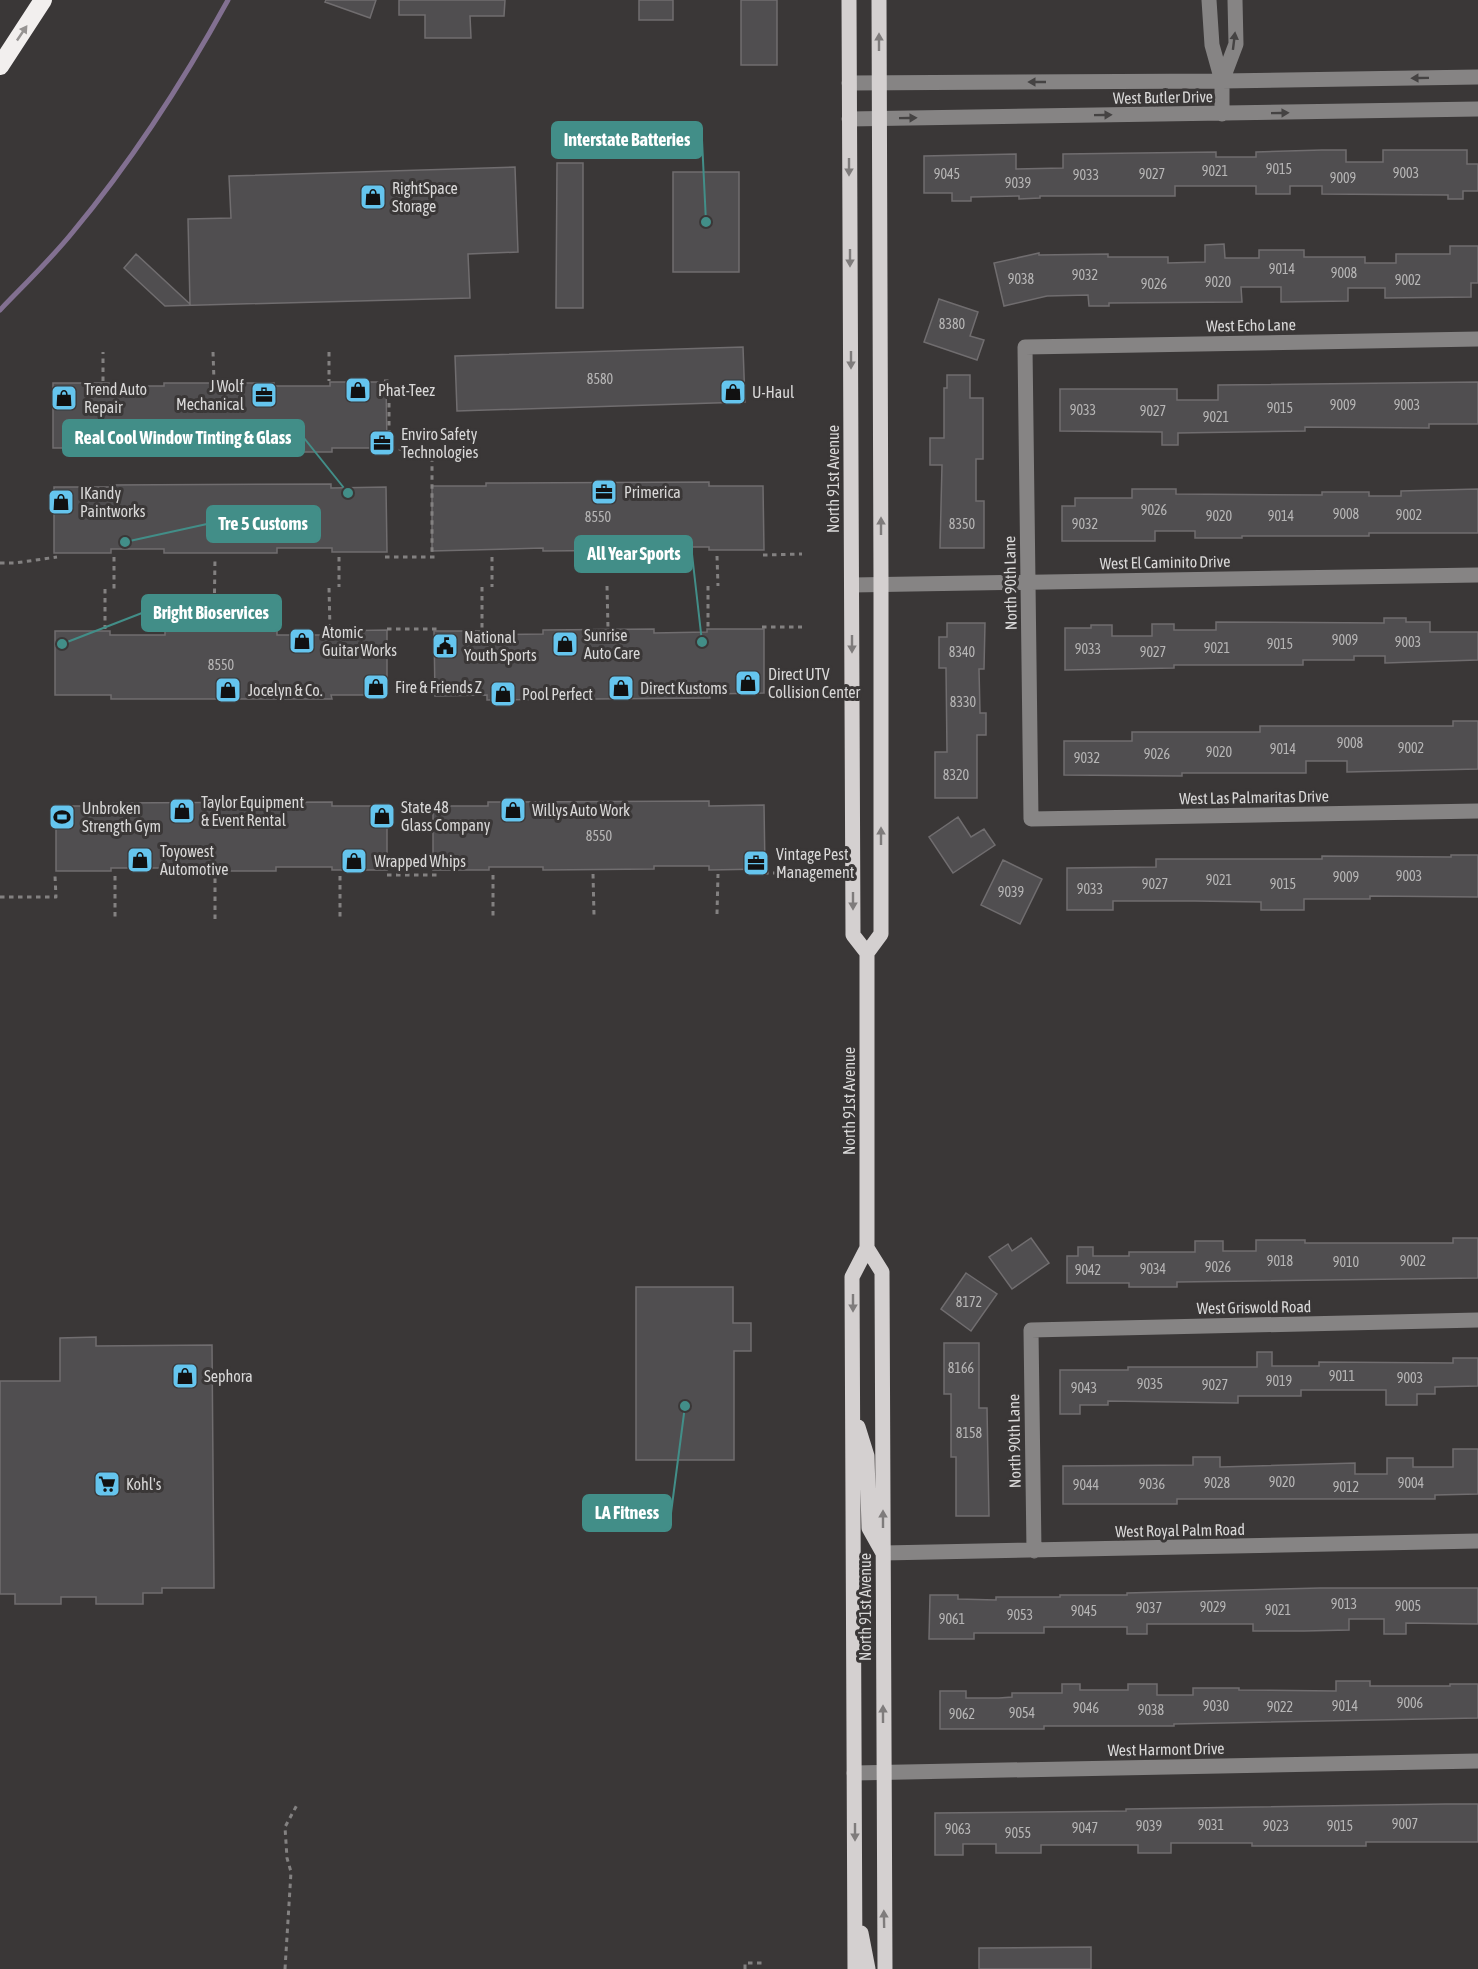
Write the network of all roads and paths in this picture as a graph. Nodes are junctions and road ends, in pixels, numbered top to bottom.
1 (43, 0) edge
2 (849, 0) edge
3 (879, 0) edge
4 (1209, 0) edge
5 (1235, 0) edge
6 (0, 66) edge
7 (1478, 77) edge
8 (1222, 81) junction
9 (849, 83) junction
10 (879, 83) junction
11 (1478, 109) edge
12 (1222, 114) junction
13 (849, 119) junction
14 (879, 119) junction
15 (1478, 339) edge
16 (1025, 347) joint
17 (103, 352) dead end
18 (213, 352) dead end
19 (329, 352) dead end
20 (103, 381) dead end
21 (214, 381) dead end
22 (329, 381) dead end
23 (384, 381) dead end
24 (802, 554) dead end
25 (763, 555) dead end
26 (717, 556) dead end
27 (57, 557) dead end
28 (114, 557) dead end
29 (215, 557) dead end
30 (339, 557) dead end
31 (385, 557) dead end
32 (432, 557) junction
33 (437, 557) dead end
34 (492, 557) dead end
35 (0, 563) edge
36 (1478, 575) edge
37 (1028, 582) junction
38 (852, 585) junction
39 (881, 585) junction
40 (607, 586) dead end
41 (708, 586) dead end
42 (718, 586) dead end
43 (339, 587) dead end
44 (482, 587) dead end
45 (492, 587) dead end
46 (329, 588) dead end
47 (105, 589) dead end
48 (114, 589) dead end
49 (762, 627) dead end
50 (802, 627) dead end
51 (438, 628) dead end
52 (482, 628) dead end
53 (608, 628) dead end
54 (708, 628) dead end
55 (105, 629) dead end
56 (214, 629) dead end
57 (330, 629) dead end
58 (387, 629) dead end
59 (1478, 811) edge
60 (1031, 819) joint
61 (764, 873) dead end
62 (803, 873) dead end
63 (593, 874) dead end
64 (718, 874) dead end
65 (387, 875) dead end
66 (438, 875) dead end
67 (493, 875) dead end
68 (55, 876) dead end
69 (115, 876) dead end
70 (216, 876) dead end
71 (340, 876) dead end
72 (0, 897) edge
73 (717, 914) dead end
74 (594, 915) dead end
75 (493, 916) dead end
76 (340, 917) dead end
77 (215, 919) dead end
78 (115, 920) dead end
79 (867, 953) junction
80 (867, 1248) junction
81 (1478, 1320) edge
82 (1030, 1330) joint
83 (854, 1410) junction
84 (1478, 1541) edge
85 (1034, 1551) junction
86 (884, 1553) junction
87 (1478, 1761) edge
88 (854, 1773) junction
89 (883, 1773) junction
90 (298, 1803) dead end
91 (855, 1907) junction
92 (762, 1963) dead end
93 (285, 1969) edge
94 (745, 1969) edge
95 (855, 1969) edge
96 (868, 1969) edge
97 (885, 1969) edge

6 -> 1 highway
2 - 9 main road, North 91st Avenue
10 -> 3 main road, North 91st Avenue
4 - 8 street
8 -> 5 street
7 -> 8 street, West Butler Drive
8 -> 10 street, West Butler Drive
8 - 12 street
9 - 10 street, West Butler Drive
9 - 13 main road, North 91st Avenue
10 - 14 main road, North 91st Avenue
12 -> 11 street, West Butler Drive
14 -> 12 street, West Butler Drive
13 - 14 street, West Butler Drive
13 -> 38 main road, North 91st Avenue
39 -> 14 main road, North 91st Avenue
15 - 16 street, West Echo Lane
16 - 37 street, North 90th Lane
17 - 20 path
18 - 21 path
19 - 22 path
23 - 32 path
24 - 25 path
26 - 42 path
27 - 35 path
28 - 48 path
29 - 56 path
30 - 43 path
31 - 32 path
32 - 33 path
34 - 45 path
36 - 37 street, West El Caminito Drive
37 - 39 street, West El Caminito Drive
37 - 60 street, North 90th Lane
38 - 39 street, West El Caminito Drive
38 -> 79 main road, North 91st Avenue
79 -> 39 main road, North 91st Avenue
40 - 53 path
41 - 54 path
44 - 52 path
46 - 57 path
47 - 55 path
49 - 50 path
51 - 58 path
59 - 60 street, West Las Palmaritas Drive
61 - 62 path
63 - 74 path
64 - 73 path
65 - 66 path
67 - 75 path
68 - 72 path
69 - 78 path
70 - 77 path
71 - 76 path
79 - 80 main road, North 91st Avenue
80 -> 83 main road, North 91st Avenue
86 -> 80 main road, North 91st Avenue
81 - 82 street, West Griswold Road
82 - 85 street, North 90th Lane
83 - 86 main road
83 - 88 main road, North 91st Avenue
84 - 85 street, West Royal Palm Road
85 - 86 street, West Royal Palm Road
89 -> 86 main road, North 91st Avenue
87 - 89 street, West Harmont Drive
88 - 89 street, West Harmont Drive
88 -> 91 main road, North 91st Avenue
97 -> 89 main road, North 91st Avenue
90 - 93 path
91 - 95 main road, North 91st Avenue
91 - 96 main road
92 - 94 path

